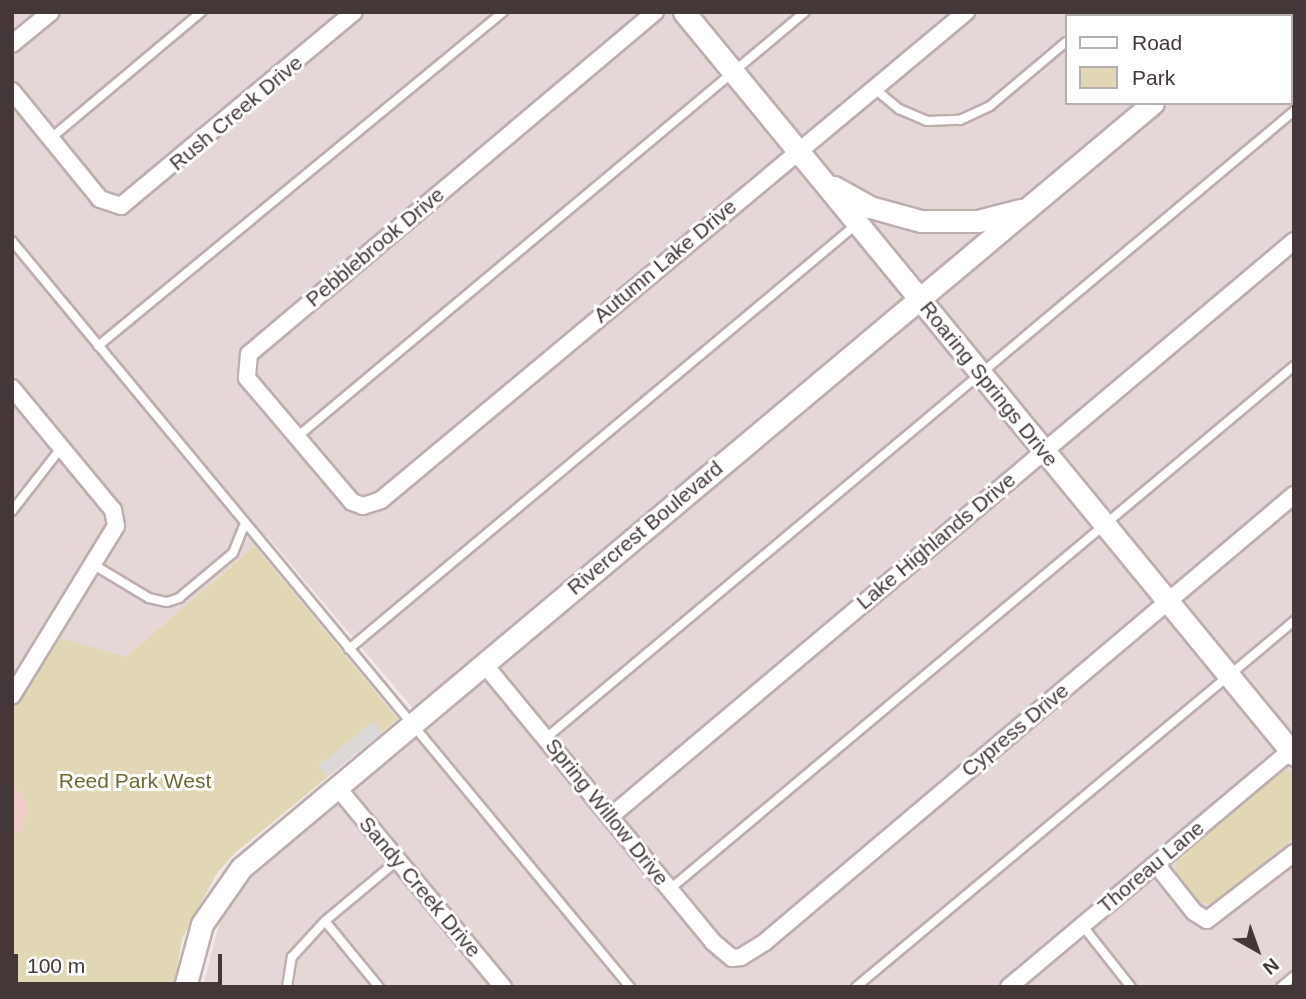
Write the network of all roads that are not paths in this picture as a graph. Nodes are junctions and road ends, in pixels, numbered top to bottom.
1 (51, 12) edge
2 (201, 12) edge
3 (354, 12) edge
4 (503, 12) edge
5 (655, 12) edge
6 (684, 12) edge
7 (805, 12) edge
8 (966, 12) edge
9 (12, 44) edge
10 (1064, 45) edge
11 (734, 72) junction
12 (875, 89) junction
13 (12, 91) edge
14 (1151, 105) edge
15 (1294, 111) edge
16 (51, 138) junction
17 (798, 150) junction
18 (820, 177) junction
19 (1032, 205) junction
20 (858, 223) junction
21 (1294, 241) edge
22 (12, 242) edge
23 (919, 299) junction
24 (98, 346) junction
25 (1294, 366) edge
26 (981, 374) junction
27 (12, 388) edge
28 (297, 438) junction
29 (61, 448) junction
30 (1044, 450) junction
31 (1294, 495) edge
32 (363, 506) joint
33 (12, 511) edge
34 (246, 524) junction
35 (1105, 524) junction
36 (94, 565) junction
37 (1168, 600) junction
38 (1294, 621) edge
39 (349, 649) junction
40 (484, 664) junction
41 (1229, 676) junction
42 (12, 696) edge
43 (410, 726) junction
44 (546, 738) junction
45 (1293, 751) edge
46 (337, 787) junction
47 (611, 816) junction
48 (1294, 853) edge
49 (398, 860) junction
50 (1156, 864) junction
51 (670, 889) junction
52 (325, 921) junction
53 (1082, 926) junction
54 (732, 958) joint
55 (1294, 976) edge
56 (185, 987) edge
57 (287, 987) edge
58 (379, 987) edge
59 (503, 987) edge
60 (630, 987) edge
61 (856, 987) edge
62 (1009, 987) edge
63 (1132, 987) edge
64 (1281, 987) edge

1 - 9 street
2 - 16 lane
3 - 16 street, Rush Creek Drive
4 - 24 lane
5 - 28 street, Pebblebrook Drive
6 - 11 street, Roaring Springs Drive
7 - 11 lane
8 - 12 street, Autumn Lake Drive
10 - 12 lane
11 - 17 street, Roaring Springs Drive
11 - 28 lane
12 - 17 street, Autumn Lake Drive
13 - 16 street
14 - 19 street, Rivercrest Boulevard
15 - 26 lane
17 - 18 street, Roaring Springs Drive
17 - 32 street, Autumn Lake Drive
18 - 19 street
18 - 20 street, Roaring Springs Drive
19 - 23 street, Rivercrest Boulevard
20 - 23 street, Roaring Springs Drive
20 - 39 lane
21 - 30 street, Lake Highlands Drive
22 - 24 lane
23 - 26 street, Roaring Springs Drive
23 - 40 street, Rivercrest Boulevard
24 - 34 lane
25 - 35 lane
26 - 30 street, Roaring Springs Drive
26 - 44 lane
27 - 29 street
28 - 32 street, Pebblebrook Drive
29 - 33 lane
29 - 36 street
30 - 35 street, Roaring Springs Drive
30 - 47 street, Lake Highlands Drive
31 - 37 street, Cypress Drive
34 - 36 lane
34 - 39 lane
35 - 37 street, Roaring Springs Drive
35 - 51 lane
36 - 42 street
37 - 41 street, Roaring Springs Drive
37 - 54 street, Cypress Drive
38 - 41 lane
39 - 43 lane
40 - 43 street, Rivercrest Boulevard
40 - 44 street, Spring Willow Drive
41 - 45 street, Roaring Springs Drive
41 - 61 lane
43 - 46 street, Rivercrest Boulevard
43 - 60 lane
44 - 47 street, Spring Willow Drive
45 - 50 street, Thoreau Lane
46 - 49 street, Sandy Creek Drive
46 - 56 street, Rivercrest Boulevard
47 - 51 street, Spring Willow Drive
48 - 50 street
49 - 52 lane
49 - 59 street, Sandy Creek Drive
50 - 53 street, Thoreau Lane
51 - 54 street, Spring Willow Drive
52 - 57 lane
52 - 58 lane
53 - 62 street, Thoreau Lane
53 - 63 lane
55 - 64 lane

